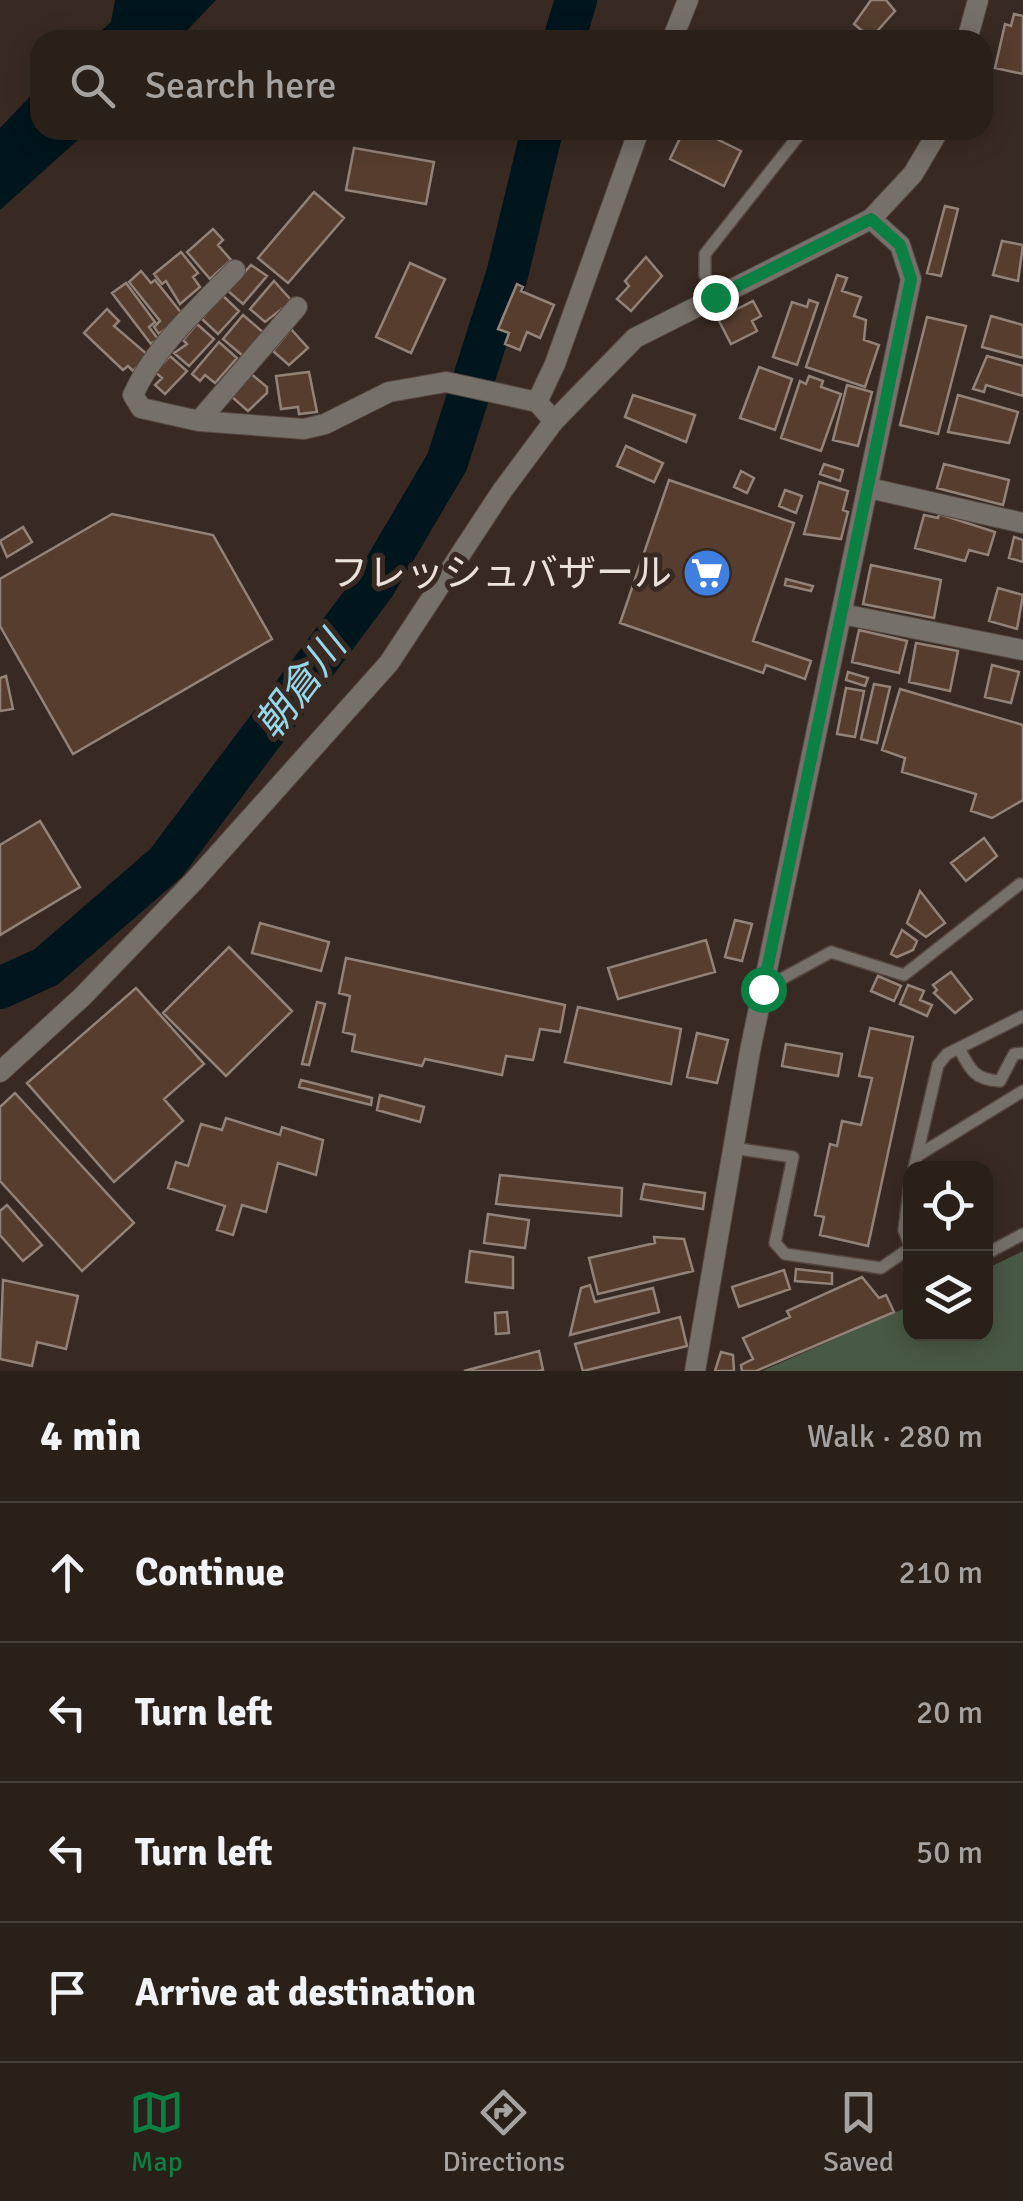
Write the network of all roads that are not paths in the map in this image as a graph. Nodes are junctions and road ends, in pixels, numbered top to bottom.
1 (688, 0) edge
2 (978, 0) edge
3 (676, 30) edge
4 (970, 30) edge
5 (635, 140) edge
6 (795, 140) edge
7 (933, 140) edge
8 (871, 219) junction
9 (235, 270) dead end
10 (715, 297) junction
11 (297, 307) dead end
12 (537, 402) junction
13 (199, 422) junction
14 (554, 422) junction
15 (868, 488) junction
16 (1023, 523) edge
17 (842, 614) junction
18 (1023, 650) edge
19 (1020, 884) dead end
20 (763, 989) junction
21 (1023, 1016) edge
22 (959, 1048) junction
23 (1023, 1052) edge
24 (0, 1072) edge
25 (1023, 1091) edge
26 (734, 1148) junction
27 (915, 1161) edge
28 (917, 1161) edge
29 (1023, 1234) edge
30 (906, 1251) edge
31 (992, 1251) edge
32 (695, 1371) edge

1 - 3 street
2 - 4 street
5 - 12 street
6 - 10 lane
7 - 8 street
8 - 10 street
8 - 15 street
9 - 13 street
10 - 14 street
11 - 13 street
12 - 13 street
12 - 14 street
14 - 24 street
15 - 16 street
15 - 17 street
17 - 18 street
17 - 20 street
19 - 20 lane
20 - 26 street
21 - 22 lane
22 - 23 lane
22 - 27 lane
25 - 28 lane
26 - 30 lane
26 - 32 street
29 - 31 lane

